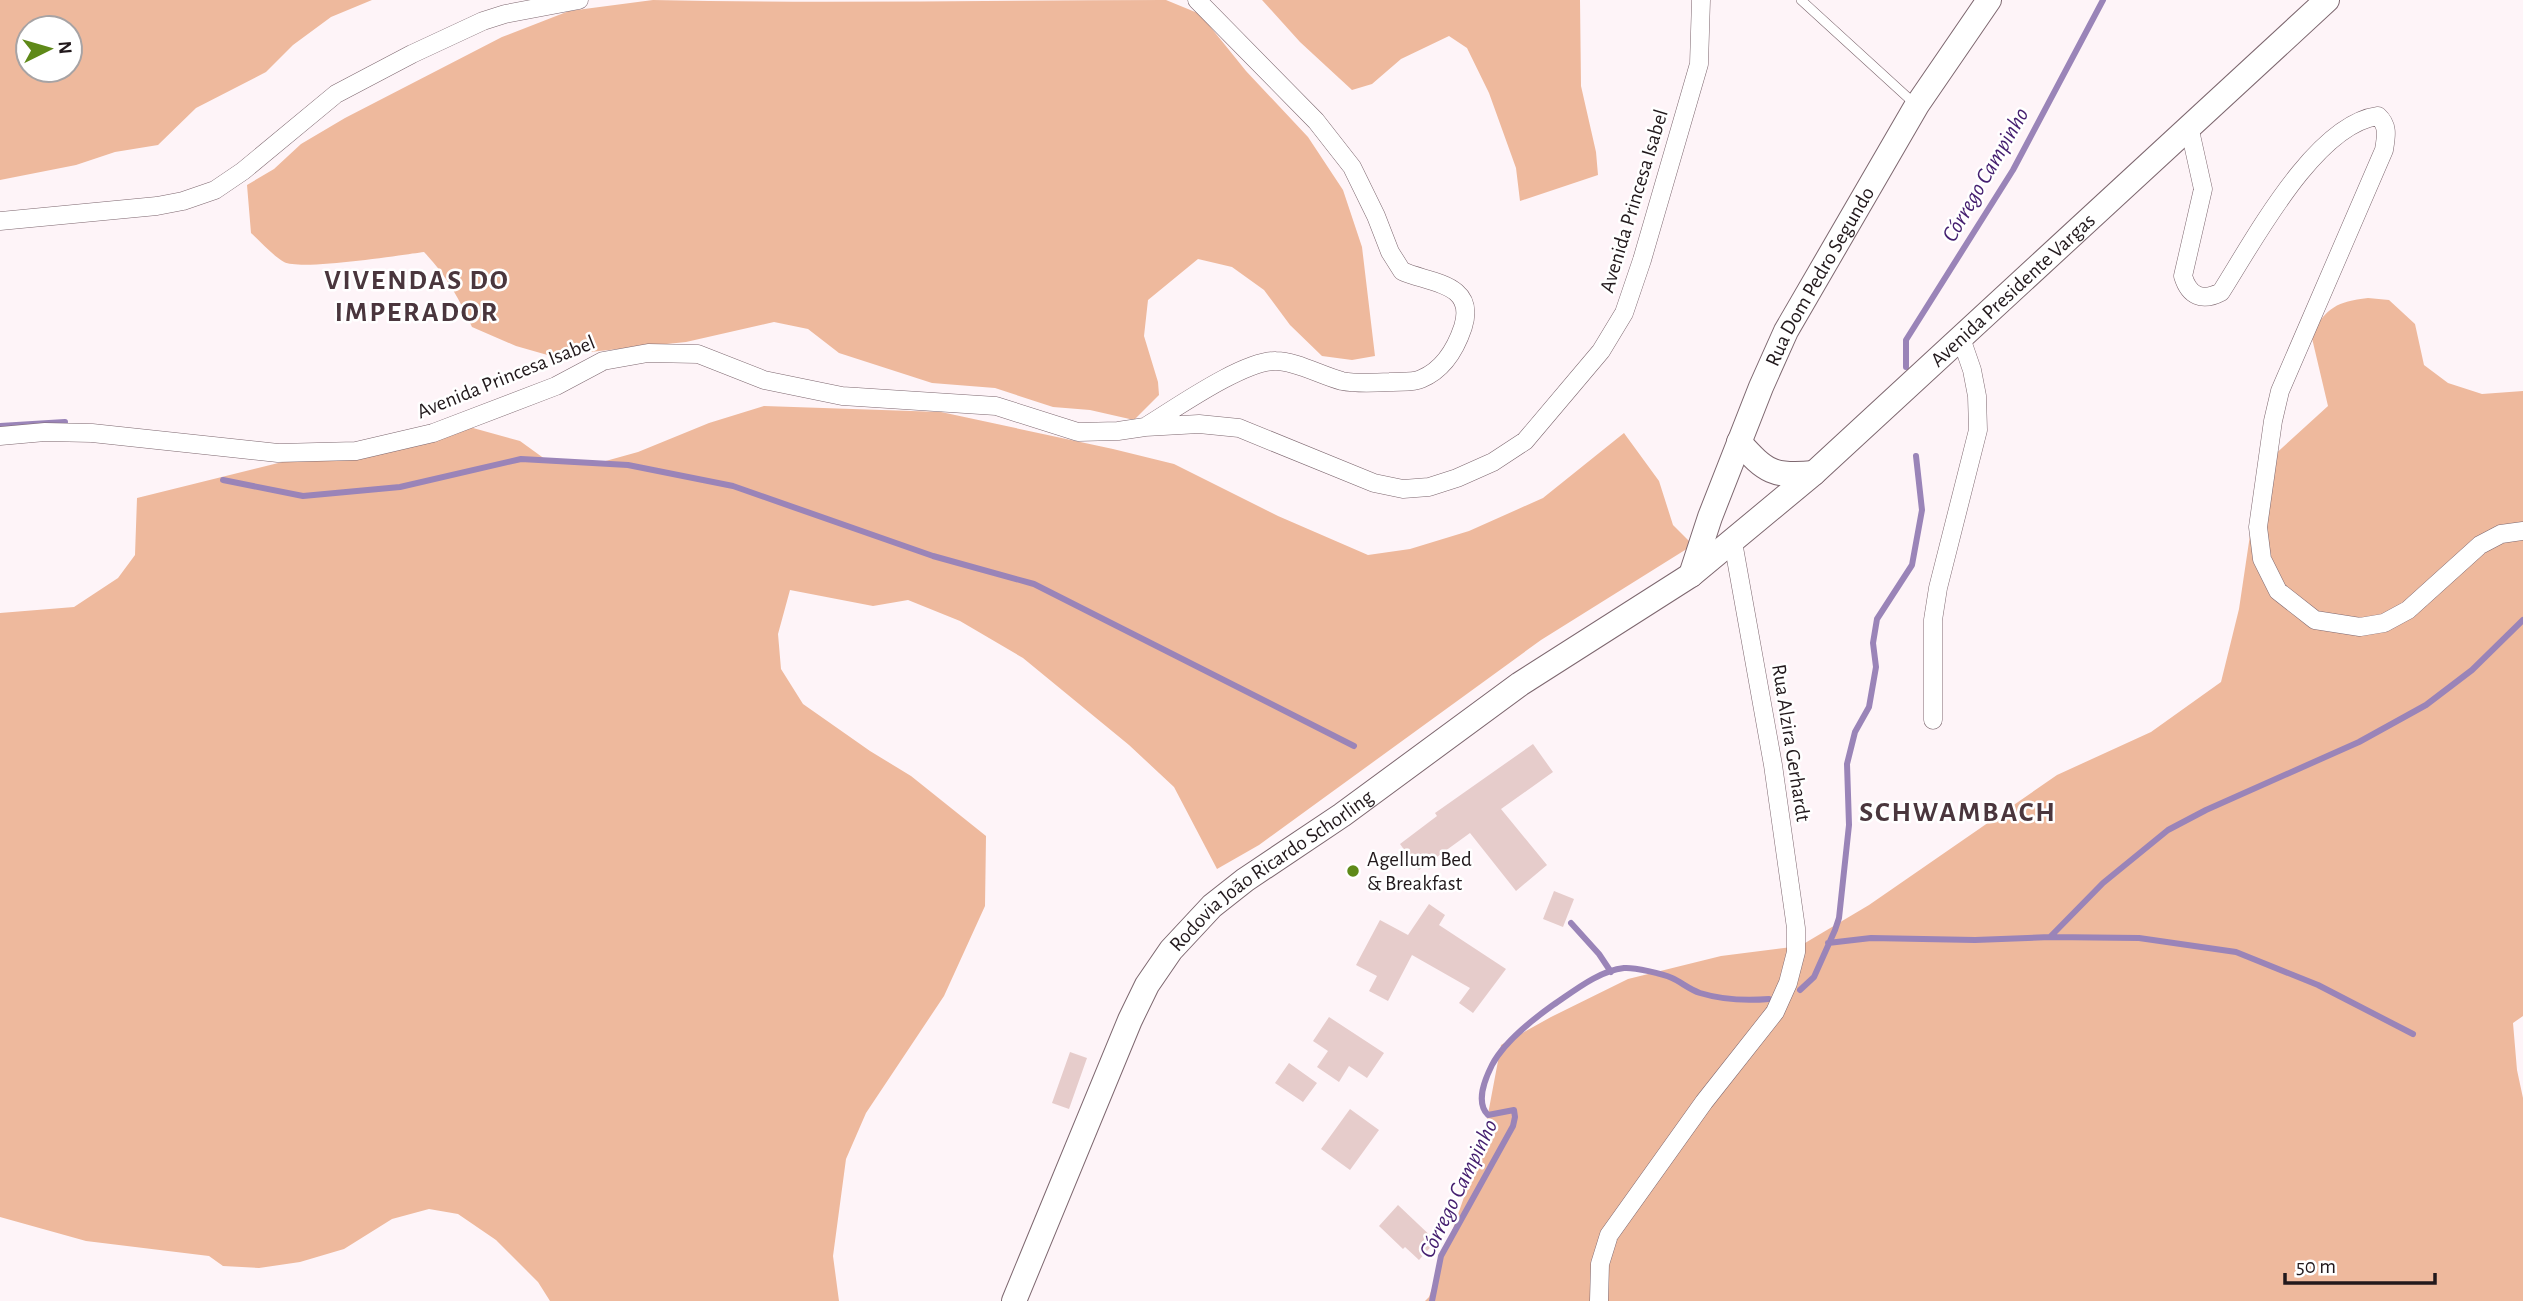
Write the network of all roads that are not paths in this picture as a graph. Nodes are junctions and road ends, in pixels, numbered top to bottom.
1 (579, 0) edge
2 (1197, 0) edge
3 (1701, 0) edge
4 (1801, 0) edge
5 (1989, 0) edge
6 (2327, 0) edge
7 (1917, 105) junction
8 (2189, 126) junction
9 (0, 221) edge
10 (1961, 338) junction
11 (1145, 427) junction
12 (0, 436) edge
13 (1739, 442) junction
14 (1814, 473) junction
15 (2523, 531) edge
16 (1733, 542) junction
17 (1691, 575) junction
18 (1933, 720) dead end
19 (1014, 1301) edge
20 (1598, 1301) edge

1 - 9 street
2 - 11 street, Avenida Princesa Isabel
3 - 11 street, Avenida Princesa Isabel
4 - 7 lane
5 - 7 main road, Rua Dom Pedro Segundo
6 - 8 main road, Avenida Presidente Vargas
7 - 13 main road, Rua Dom Pedro Segundo
8 - 10 main road, Avenida Presidente Vargas
8 - 15 street
10 - 14 main road, Avenida Presidente Vargas
10 - 18 street
11 - 12 street, Avenida Princesa Isabel
13 - 14 main road
13 - 17 main road, Rua Dom Pedro Segundo
14 - 16 main road, Avenida Presidente Vargas
16 - 17 main road, Avenida Presidente Vargas
16 - 20 street, Rua Alzira Gerhardt
17 - 19 main road, Rodovia João Ricardo Schorling

